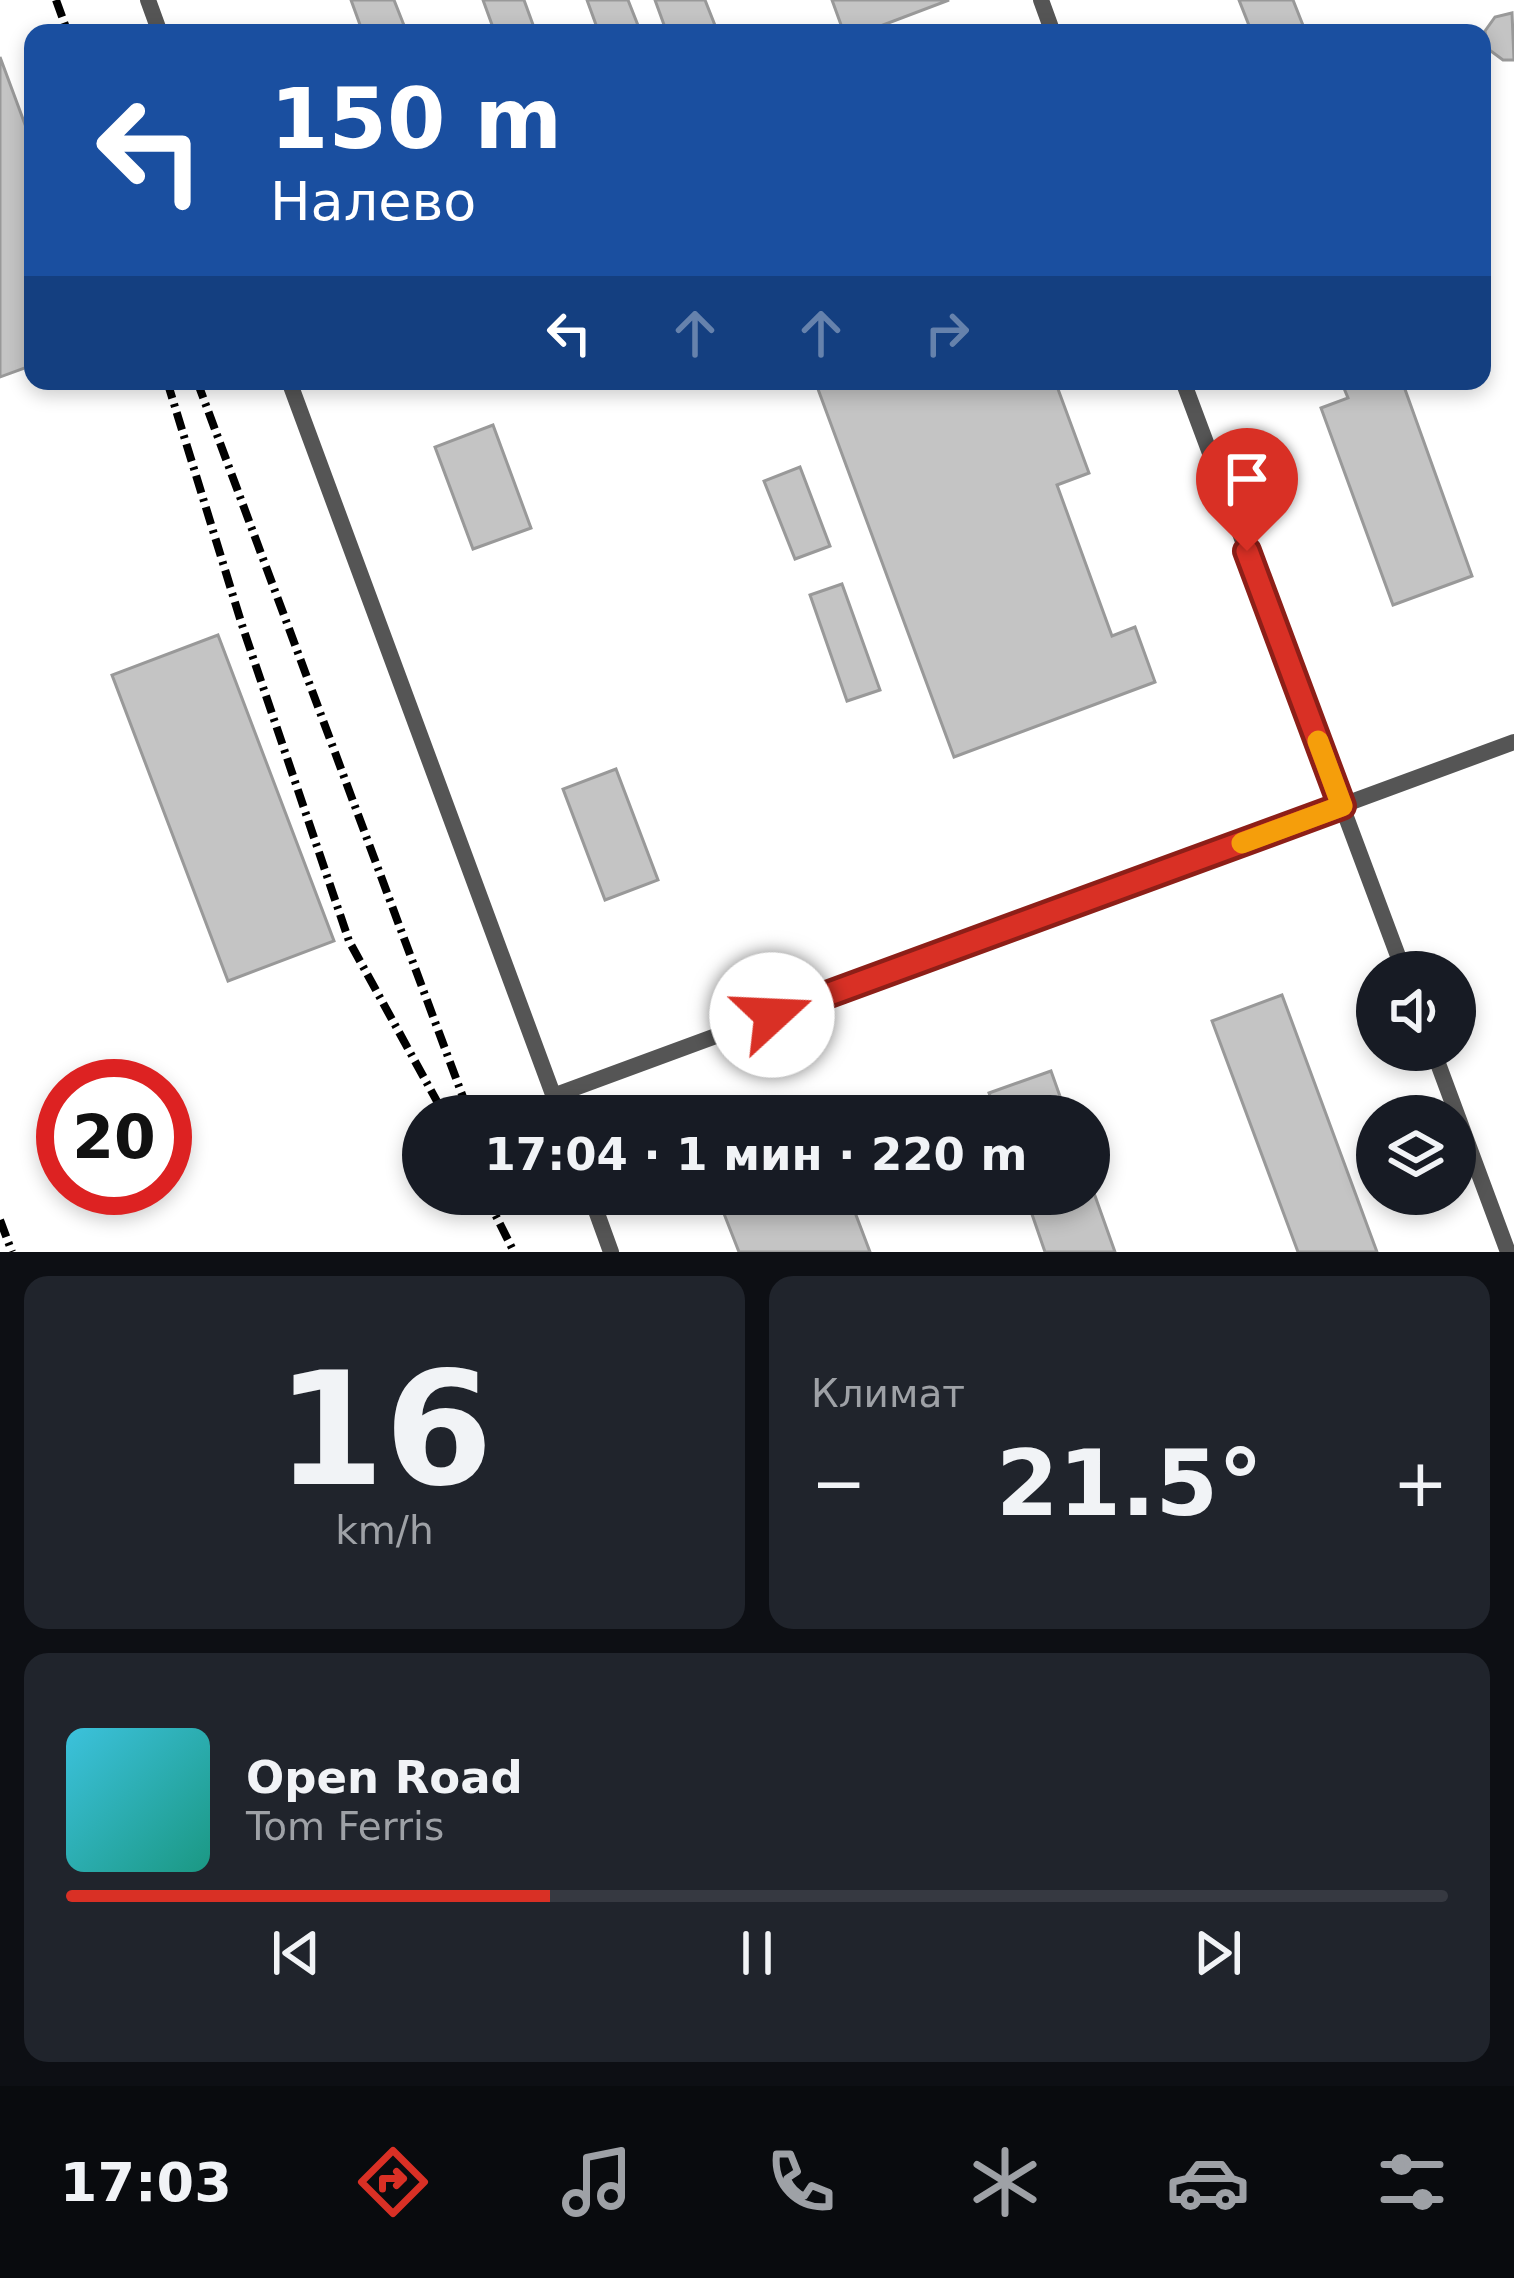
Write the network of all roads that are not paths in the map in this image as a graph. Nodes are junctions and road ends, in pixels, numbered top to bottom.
1 (292, 390) edge
2 (1187, 390) edge
3 (1514, 742) edge
4 (1342, 806) junction
5 (1396, 951) edge
6 (1441, 1071) edge
7 (554, 1095) edge
8 (557, 1095) edge
9 (598, 1215) edge
10 (611, 1252) edge
11 (1508, 1252) edge

1 - 7 lane
2 - 4 lane
3 - 4 lane
4 - 5 lane
4 - 8 lane
6 - 11 lane
9 - 10 lane

